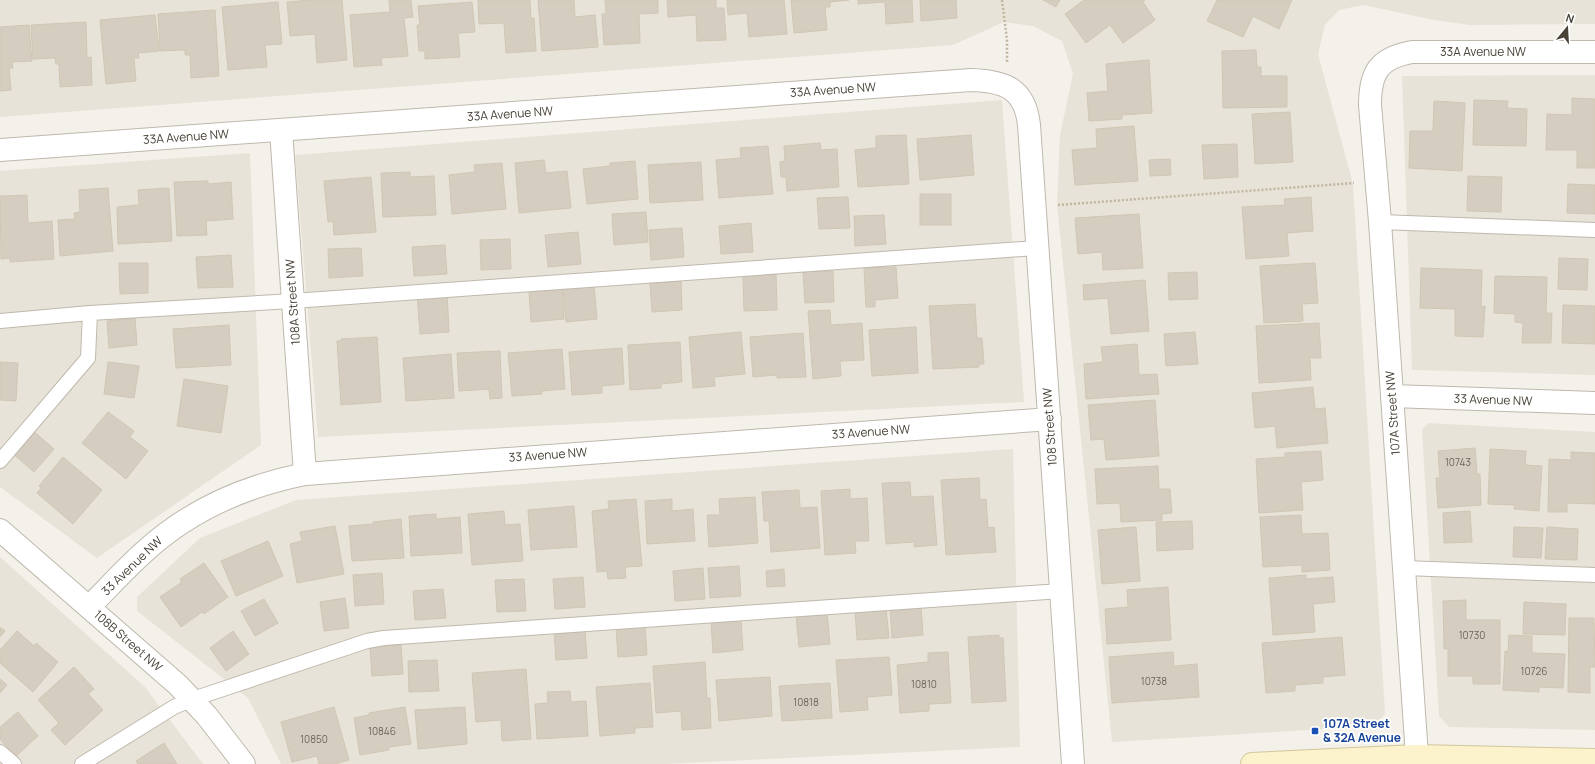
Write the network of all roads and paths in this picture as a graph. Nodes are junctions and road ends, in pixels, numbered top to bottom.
1 (1002, 0) edge
2 (1595, 52) edge
3 (1377, 71) joint
4 (1012, 89) junction
5 (281, 130) junction
6 (0, 150) edge
7 (1377, 182) junction
8 (1033, 207) junction
9 (1380, 222) junction
10 (1595, 230) edge
11 (1036, 248) junction
12 (293, 301) junction
13 (90, 313) junction
14 (0, 321) edge
15 (1392, 396) junction
16 (1595, 403) edge
17 (1050, 419) junction
18 (0, 461) edge
19 (305, 474) junction
20 (0, 530) edge
21 (1404, 568) junction
22 (1595, 575) edge
23 (1061, 591) junction
24 (89, 607) junction
25 (193, 699) junction
26 (0, 752) edge
27 (1417, 756) junction
28 (1595, 760) edge
29 (14, 764) edge
30 (82, 764) edge
31 (244, 764) edge
32 (1073, 764) edge
33 (1252, 764) edge

1 - 4 path
2 - 3 street, 33A Avenue NW
3 - 7 street, 107A Street NW
4 - 5 street, 33A Avenue NW
4 - 8 street, 108 Street NW
5 - 6 street, 33A Avenue NW
5 - 12 street, 108A Street NW
7 - 8 path
7 - 9 street, 107A Street NW
8 - 11 street, 108 Street NW
9 - 10 lane
9 - 15 street, 107A Street NW
11 - 12 lane
11 - 17 street, 108 Street NW
12 - 13 lane
12 - 19 street, 108A Street NW
13 - 14 lane
13 - 18 lane
15 - 16 street, 33 Avenue NW
15 - 21 street, 107A Street NW
17 - 19 street, 33 Avenue NW
17 - 23 street, 108 Street NW
19 - 24 street, 33 Avenue NW
20 - 24 street, 108B Street NW
21 - 22 lane
21 - 27 street, 107A Street NW
23 - 25 lane
23 - 32 street, 108 Street NW
24 - 25 street, 108B Street NW
25 - 30 lane
25 - 31 street, 108B Street NW
26 - 29 lane
27 - 28 street
27 - 33 street

